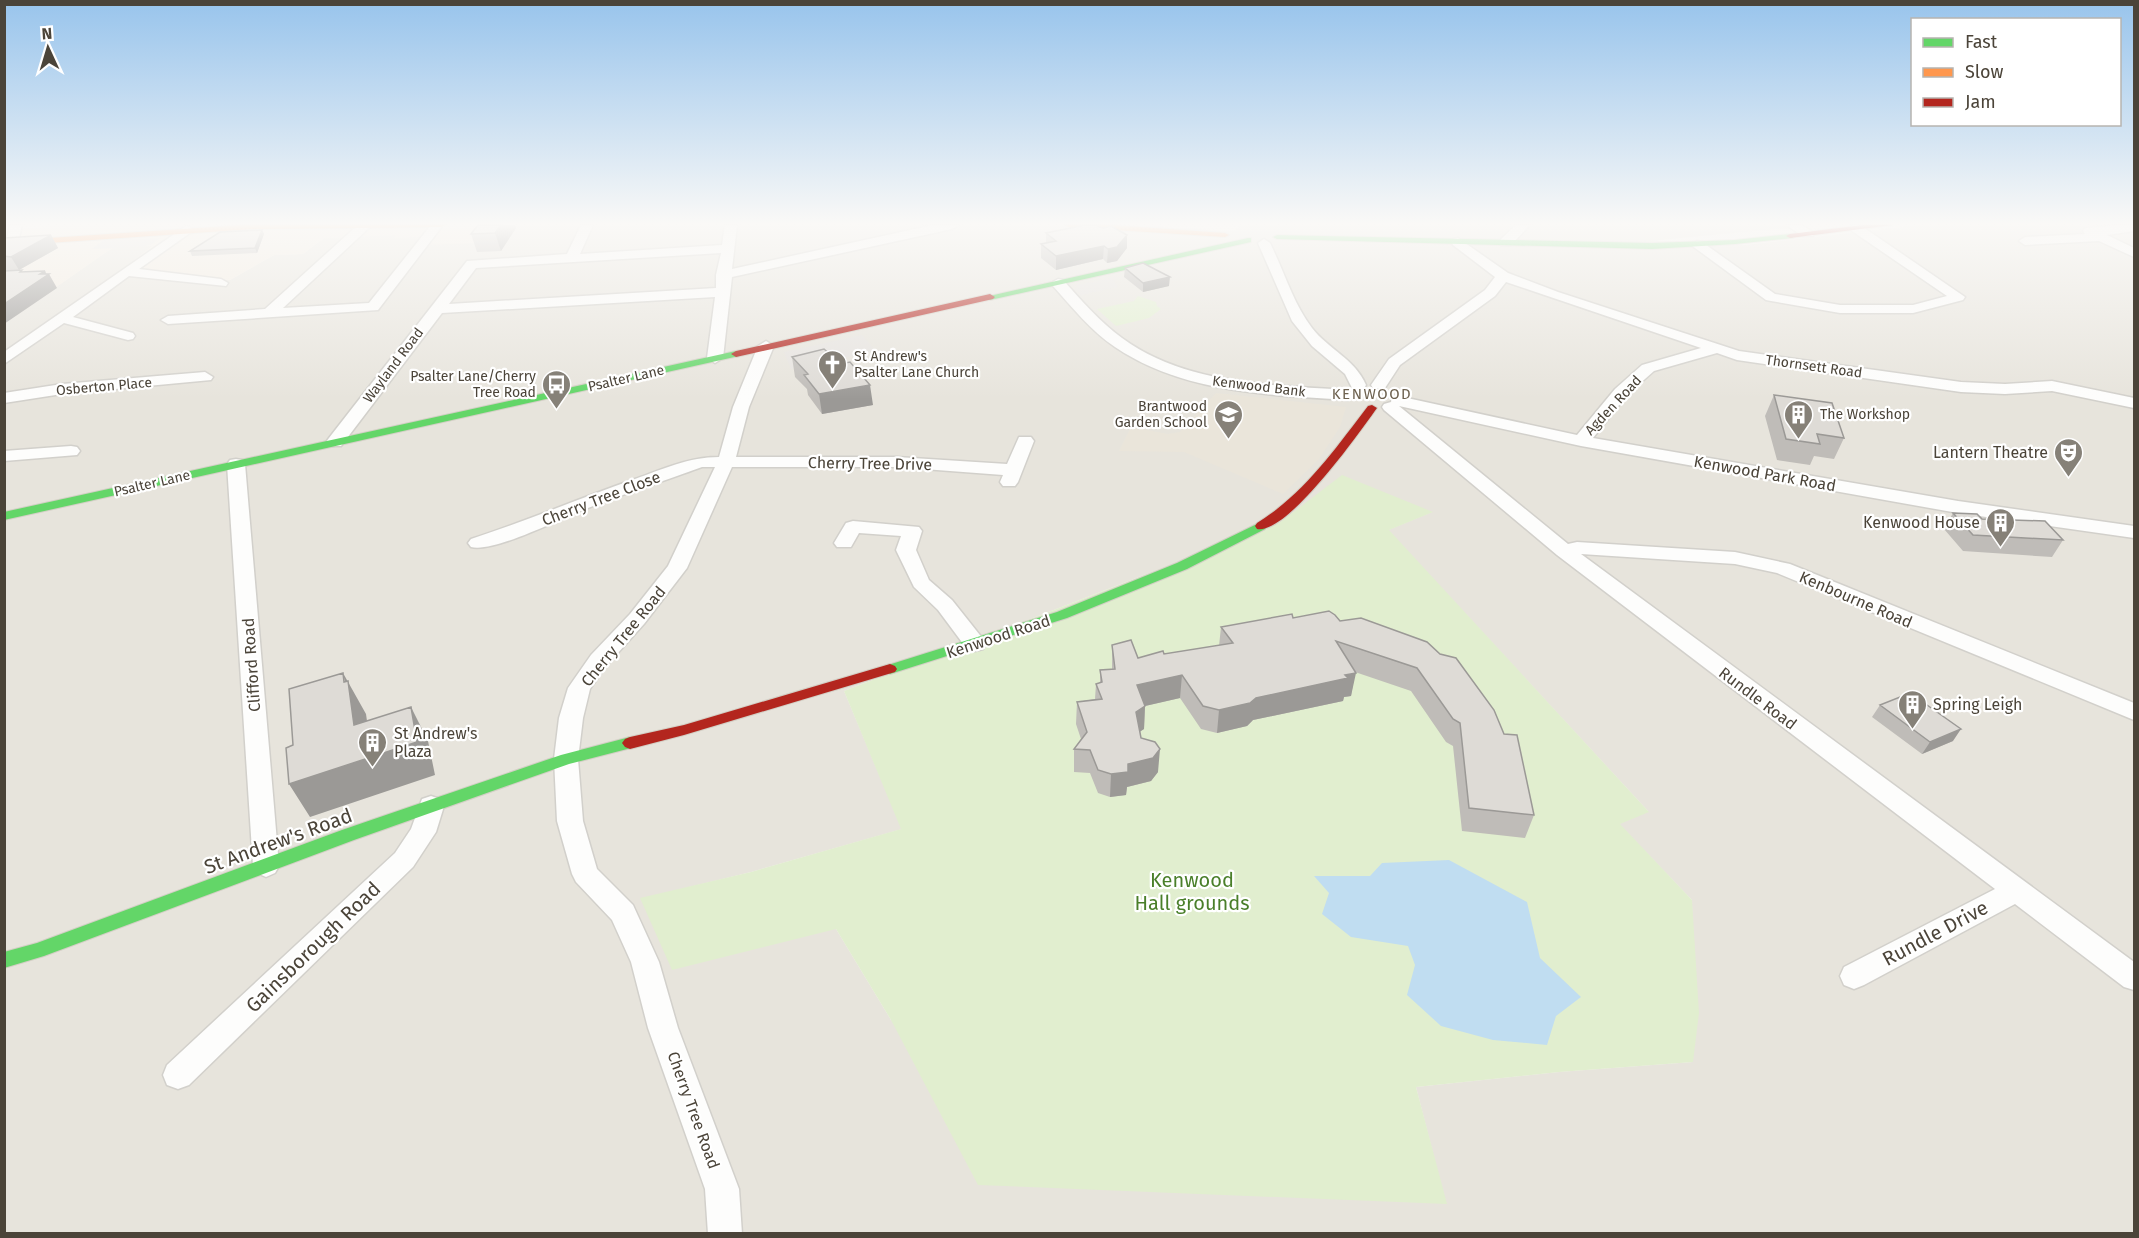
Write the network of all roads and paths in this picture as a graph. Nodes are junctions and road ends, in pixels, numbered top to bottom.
1 (111, 283) edge
2 (304, 283) edge
3 (392, 283) edge
4 (457, 283) edge
5 (723, 283) edge
6 (1058, 283) joint
7 (1283, 283) edge
8 (1498, 283) edge
9 (1521, 283) edge
10 (1751, 283) edge
11 (1937, 283) edge
12 (723, 292) junction
13 (436, 309) junction
14 (270, 314) junction
15 (62, 318) junction
16 (168, 320) dead end
17 (128, 336) dead end
18 (766, 346) junction
19 (1715, 349) junction
20 (715, 358) junction
21 (4, 359) edge
22 (205, 377) dead end
23 (1379, 385) junction
24 (1353, 390) junction
25 (4, 398) edge
26 (2134, 403) edge
27 (1387, 405) junction
28 (1024, 441) dead end
29 (1581, 441) junction
30 (335, 442) junction
31 (71, 451) dead end
32 (4, 456) edge
33 (726, 462) junction
34 (236, 464) junction
35 (4, 516) edge
36 (2134, 532) edge
37 (478, 543) dead end
38 (844, 543) dead end
39 (1564, 551) junction
40 (975, 644) junction
41 (2134, 712) edge
42 (566, 759) junction
43 (431, 806) junction
44 (266, 866) junction
45 (2016, 891) junction
46 (4, 960) edge
47 (1854, 976) dead end
48 (2134, 978) edge
49 (178, 1075) dead end
50 (725, 1233) edge

1 - 15 street
2 - 14 street
3 - 14 street
4 - 13 street, Wayland Road
5 - 12 street
6 - 18 street, Psalter Lane
6 - 24 street, Kenwood Bank
7 - 24 street
8 - 23 street
9 - 19 street, Thornsett Road
10 - 11 street
12 - 13 street
12 - 20 street
13 - 30 street, Wayland Road
14 - 16 street
15 - 17 street
15 - 21 street
18 - 20 street, Psalter Lane
18 - 33 street, Cherry Tree Road
19 - 26 street, Thornsett Road
19 - 29 street, Agden Road
20 - 30 street, Psalter Lane
22 - 25 street, Osberton Place
23 - 24 street, Kenwood Bank
23 - 27 street
24 - 27 street
27 - 29 street, Kenwood Park Road
27 - 39 street, Rundle Road
27 - 40 street, Kenwood Road
28 - 33 street, Cherry Tree Drive
29 - 36 street, Kenwood Park Road
30 - 34 street, Psalter Lane
31 - 32 street
33 - 37 street, Cherry Tree Close
33 - 42 street, Cherry Tree Road
34 - 35 street, Psalter Lane
34 - 44 street, Clifford Road
38 - 40 street
39 - 41 street, Kenbourne Road
39 - 45 street, Rundle Road
40 - 42 street, Kenwood Road
42 - 43 street, St Andrew's Road
42 - 50 street, Cherry Tree Road
43 - 44 street, St Andrew's Road
43 - 49 street, Gainsborough Road
44 - 46 street, St Andrew's Road
45 - 47 street, Rundle Drive
45 - 48 street, Rundle Road

